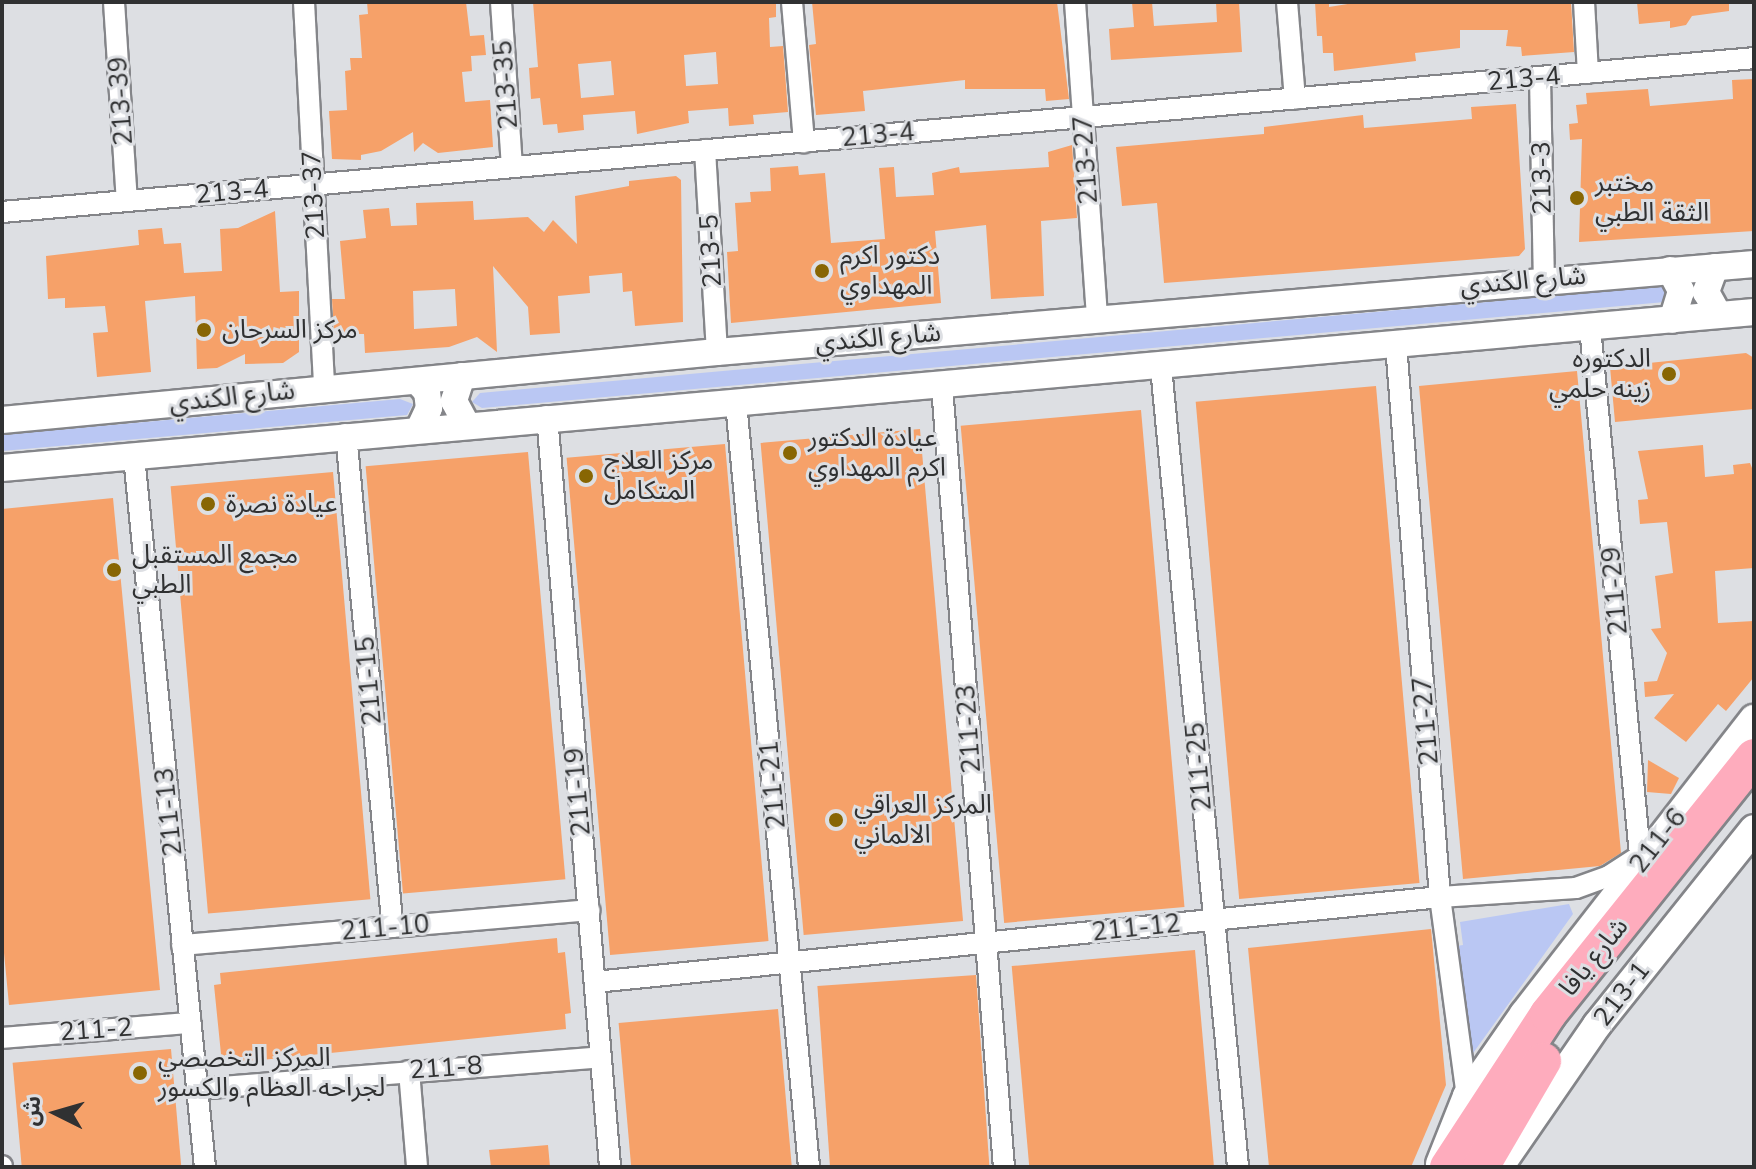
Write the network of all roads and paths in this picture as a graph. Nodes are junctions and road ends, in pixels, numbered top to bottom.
1 (114, 2) edge
2 (304, 2) edge
3 (501, 2) edge
4 (792, 2) edge
5 (1075, 2) edge
6 (1287, 2) edge
7 (1584, 2) edge
8 (1754, 58) edge
9 (1588, 73) junction
10 (1540, 77) junction
11 (1295, 99) junction
12 (1083, 117) junction
13 (804, 142) junction
14 (705, 150) junction
15 (512, 167) junction
16 (313, 185) junction
17 (127, 201) junction
18 (2, 212) edge
19 (1754, 264) edge
20 (1715, 267) junction
21 (1670, 270) junction
22 (1544, 279) junction
23 (1754, 312) edge
24 (1719, 315) junction
25 (1097, 319) junction
26 (1672, 320) junction
27 (1590, 327) junction
28 (1396, 345) junction
29 (717, 352) junction
30 (1161, 367) junction
31 (462, 376) junction
32 (417, 381) junction
33 (942, 387) junction
34 (324, 388) junction
35 (736, 403) junction
36 (547, 416) junction
37 (2, 420) edge
38 (466, 424) junction
39 (419, 429) junction
40 (346, 434) junction
41 (134, 456) junction
42 (2, 468) edge
43 (1754, 719) edge
44 (1754, 757) edge
45 (1754, 794) edge
46 (1754, 829) edge
47 (1662, 836) junction
48 (1640, 855) junction
49 (1440, 897) junction
50 (589, 910) junction
51 (1214, 920) junction
52 (393, 927) junction
53 (986, 943) junction
54 (182, 945) junction
55 (790, 963) junction
56 (595, 982) junction
57 (190, 1023) junction
58 (2, 1038) edge
59 (601, 1057) junction
60 (409, 1071) junction
61 (197, 1089) junction
62 (1467, 1096) junction
63 (205, 1167) edge
64 (417, 1167) edge
65 (610, 1167) edge
66 (809, 1167) edge
67 (1004, 1167) edge
68 (1238, 1167) edge
69 (1439, 1167) edge
70 (1448, 1167) edge
71 (1481, 1167) edge
72 (1499, 1167) edge

1 - 17 street, 213-39
2 - 16 street, 213-37
3 - 15 street, 213-35
4 - 13 street
5 - 12 street, 213-27
6 - 11 street
7 - 9 street
8 - 9 street, 213-4
9 - 10 street, 213-4
10 - 11 street, 213-4
10 - 22 street, 213-3
11 - 12 street, 213-4
12 - 13 street, 213-4
12 - 25 street, 213-27
13 - 14 street, 213-4
14 - 15 street, 213-4
14 - 29 street, 213-5
15 - 16 street, 213-4
16 - 17 street, 213-4
16 - 34 street, 213-37
17 - 18 street, 213-4
19 - 20 street, شارع الكندي
20 - 21 street, شارع الكندي
20 - 24 street
21 - 22 street, شارع الكندي
21 - 26 street
22 - 25 street, شارع الكندي
23 - 24 street, شارع الكندي
24 - 26 street, شارع الكندي
25 - 29 street, شارع الكندي
26 - 27 street, شارع الكندي
27 - 28 street, شارع الكندي
27 - 48 street, 211-29
28 - 30 street, شارع الكندي
28 - 49 street, 211-27
29 - 31 street, شارع الكندي
30 - 33 street, شارع الكندي
30 - 51 street, 211-25
31 - 32 street, شارع الكندي
31 - 38 street
32 - 34 street, شارع الكندي
32 - 39 street
33 - 35 street, شارع الكندي
33 - 53 street, 211-23
34 - 37 street, شارع الكندي
35 - 36 street, شارع الكندي
35 - 55 street, 211-21
36 - 38 street, شارع الكندي
36 - 50 street, 211-19
38 - 39 street, شارع الكندي
39 - 40 street, شارع الكندي
40 - 41 street, شارع الكندي
40 - 52 street, 211-15
41 - 42 street, شارع الكندي
41 - 54 street, 211-13
43 - 47 main road, 211-6
44 - 70 highway, شارع يافا
45 - 71 highway, شارع يافا
46 - 72 main road, 213-1
47 - 48 street, 211-12
47 - 62 main road, 211-6
48 - 49 street, 211-12
49 - 51 street, 211-12
49 - 62 street, 211-27
50 - 52 street, 211-10
50 - 56 street, 211-19
51 - 53 street, 211-12
51 - 68 street, 211-25
52 - 54 street, 211-10
53 - 55 street, 211-12
53 - 67 street, 211-23
54 - 57 street, 211-13
55 - 56 street, 211-12
55 - 66 street, 211-21
56 - 59 street, 211-19
57 - 58 street, 211-2
57 - 61 street, 211-13
59 - 60 street, 211-8
59 - 65 street, 211-19
60 - 61 street, 211-8
60 - 64 street
61 - 63 street, 211-13
62 - 69 main road, 211-6

